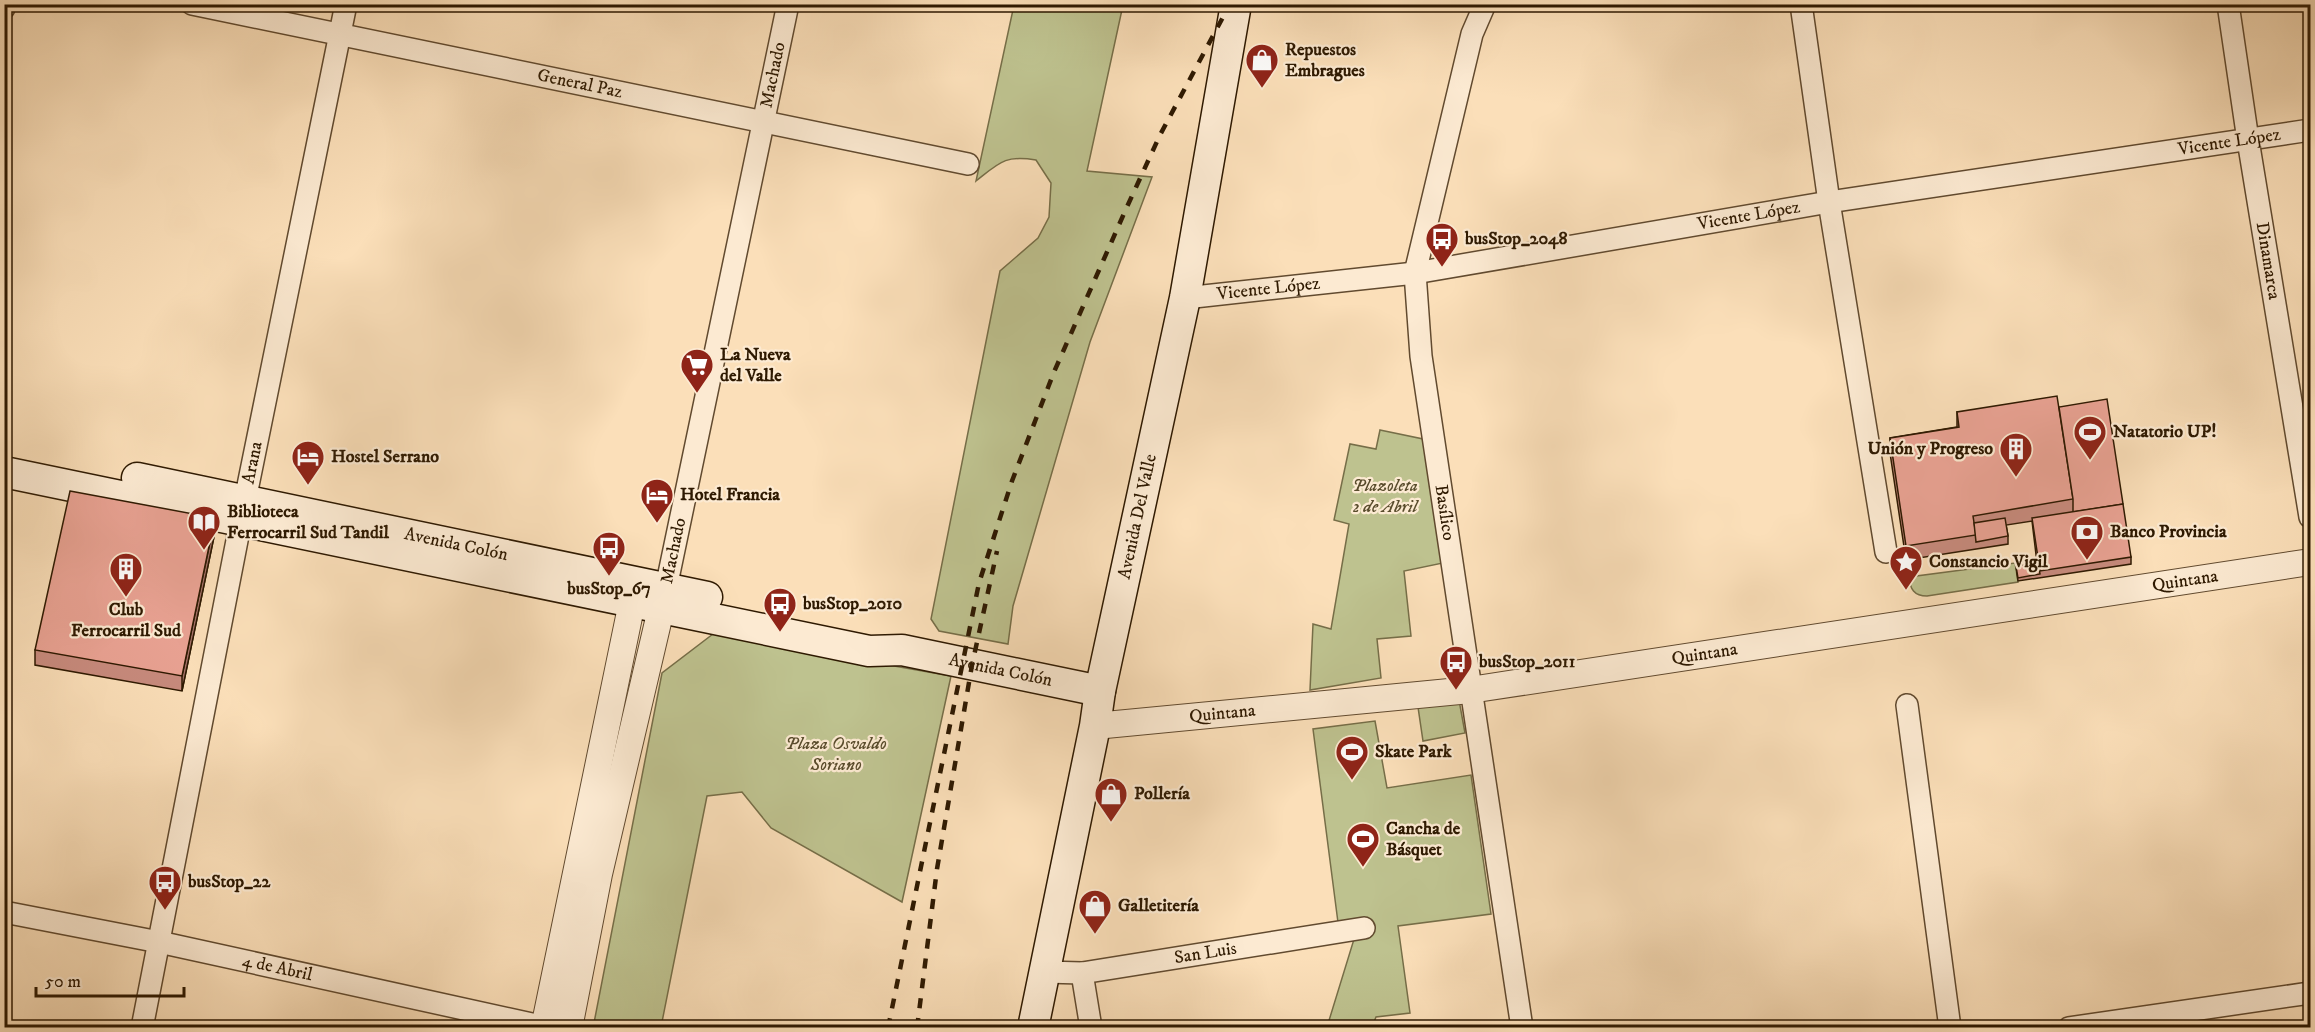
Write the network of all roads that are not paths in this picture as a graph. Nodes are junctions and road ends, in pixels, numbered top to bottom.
1 (192, 4) edge
2 (346, 4) edge
3 (788, 4) edge
4 (1236, 4) edge
5 (1485, 4) edge
6 (1801, 4) edge
7 (2228, 4) edge
8 (340, 34) junction
9 (764, 123) junction
10 (2310, 130) edge
11 (2247, 140) junction
12 (968, 164) dead end
13 (1829, 202) junction
14 (1415, 273) junction
15 (1185, 298) junction
16 (4, 451) edge
17 (4, 472) edge
18 (243, 510) junction
19 (2310, 517) edge
20 (1886, 552) dead end
21 (2310, 562) edge
22 (634, 592) junction
23 (664, 599) junction
24 (1470, 690) junction
25 (1101, 691) junction
26 (1907, 705) dead end
27 (1095, 726) junction
28 (4, 912) edge
29 (1364, 928) dead end
30 (159, 942) junction
31 (1045, 972) junction
32 (1082, 974) junction
33 (2310, 993) edge
34 (552, 1027) edge
35 (142, 1028) edge
36 (1034, 1028) edge
37 (1091, 1028) edge
38 (1522, 1028) edge
39 (1950, 1028) edge
40 (2069, 1028) edge

1 - 8 street, General Paz
2 - 8 street, Arana
3 - 9 street, Machado
4 - 15 main road, Avenida Del Valle
5 - 14 street, Basílico
6 - 13 street
7 - 11 street, Dinamarca
8 - 9 street, General Paz
8 - 18 street, Arana
9 - 12 street, General Paz
9 - 23 street, Machado
10 - 11 street, Vicente López
11 - 13 street, Vicente López
11 - 19 street, Dinamarca
13 - 14 street, Vicente López
13 - 20 street
14 - 15 street, Vicente López
14 - 24 street, Basílico
15 - 25 main road, Avenida Del Valle
16 - 18 main road, Avenida Colón
17 - 18 main road, Avenida Colón
18 - 22 main road, Avenida Colón
18 - 30 street, Arana
21 - 24 street, Quintana
22 - 23 main road, Avenida Colón
22 - 34 street
23 - 25 main road, Avenida Colón
23 - 34 street, Machado
24 - 27 street, Quintana
24 - 38 street, Basílico
25 - 27 main road, Avenida Del Valle
26 - 39 street
27 - 31 main road, Avenida Del Valle
28 - 30 street, 4 de Abril
29 - 32 street, San Luis
30 - 34 street, 4 de Abril
30 - 35 street, Arana
31 - 32 street, San Luis
31 - 36 main road, Avenida Del Valle
32 - 37 street
33 - 40 street

